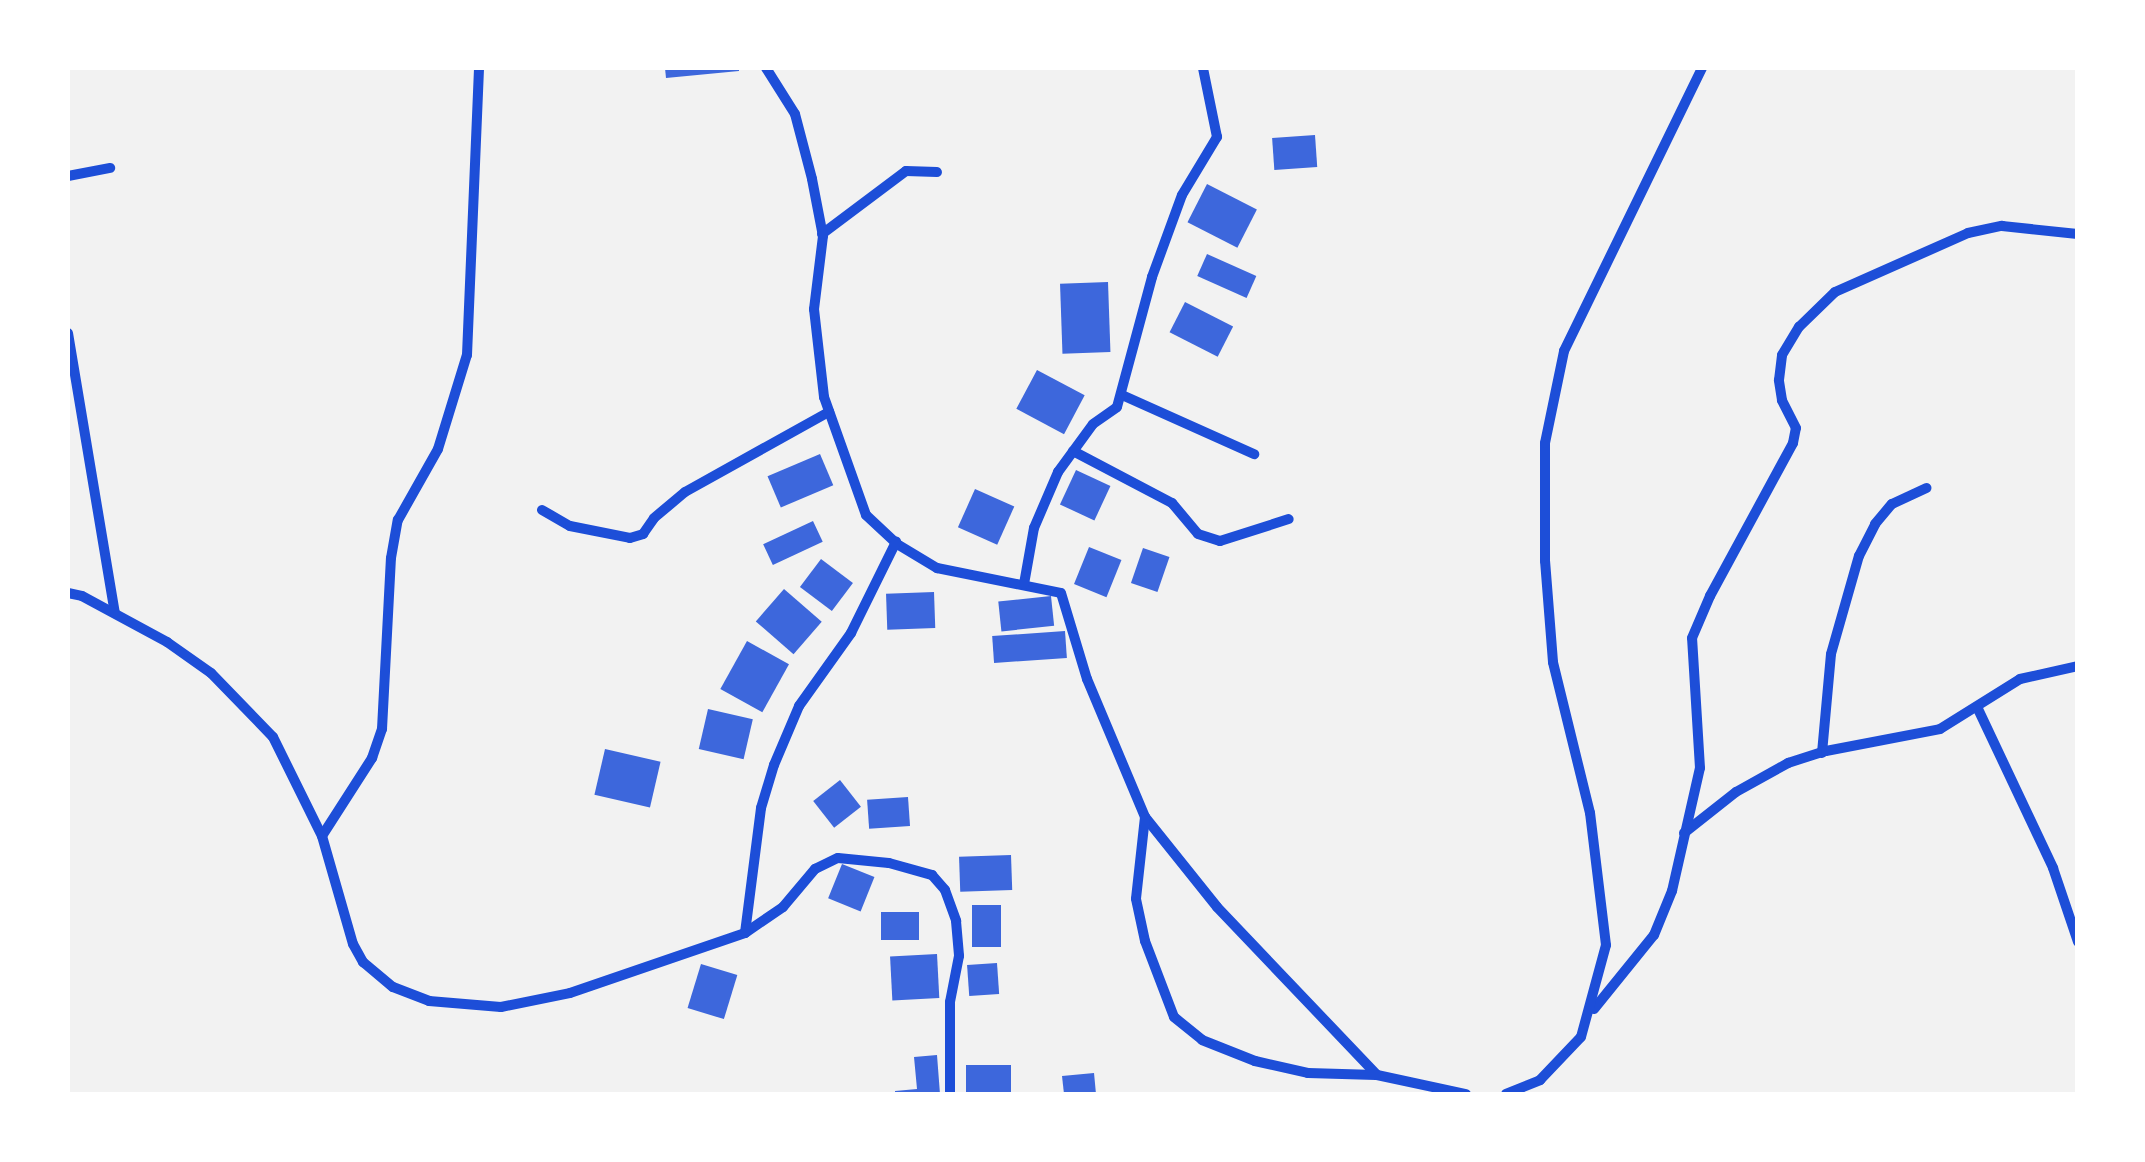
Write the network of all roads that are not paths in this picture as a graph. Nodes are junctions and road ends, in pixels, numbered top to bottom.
1 (478, 68) edge
2 (766, 68) edge
3 (1202, 68) edge
4 (1702, 68) edge
5 (110, 168) dead end
6 (937, 172) dead end
7 (68, 176) edge
8 (822, 234) junction
9 (2078, 234) edge
10 (68, 333) edge
11 (1122, 395) junction
12 (829, 412) junction
13 (1073, 451) junction
14 (1254, 454) dead end
15 (1927, 488) dead end
16 (542, 510) dead end
17 (1289, 519) dead end
18 (896, 542) junction
19 (1024, 584) junction
20 (68, 592) edge
21 (115, 613) junction
22 (2078, 666) edge
23 (1978, 708) junction
24 (1822, 752) junction
25 (1144, 818) junction
26 (1684, 834) junction
27 (322, 836) junction
28 (745, 933) junction
29 (2078, 942) edge
30 (1590, 1014) junction
31 (1377, 1076) junction
32 (1417, 1090) edge
33 (950, 1094) edge
34 (1466, 1094) edge
35 (1506, 1094) edge

1 - 27 street
2 - 8 street
3 - 11 street
4 - 30 street
5 - 7 street
6 - 8 street
8 - 12 street
9 - 26 street
10 - 21 street
11 - 13 street
11 - 14 street
12 - 16 street
12 - 18 street
13 - 17 street
13 - 19 street
15 - 24 street
18 - 19 street
18 - 28 street
19 - 25 street
20 - 21 street
21 - 27 street
22 - 23 street
23 - 24 street
23 - 29 street
24 - 26 street
25 - 31 street
25 - 31 street
26 - 30 street
27 - 28 street
28 - 33 street
30 - 35 street
31 - 32 street
32 - 34 street

